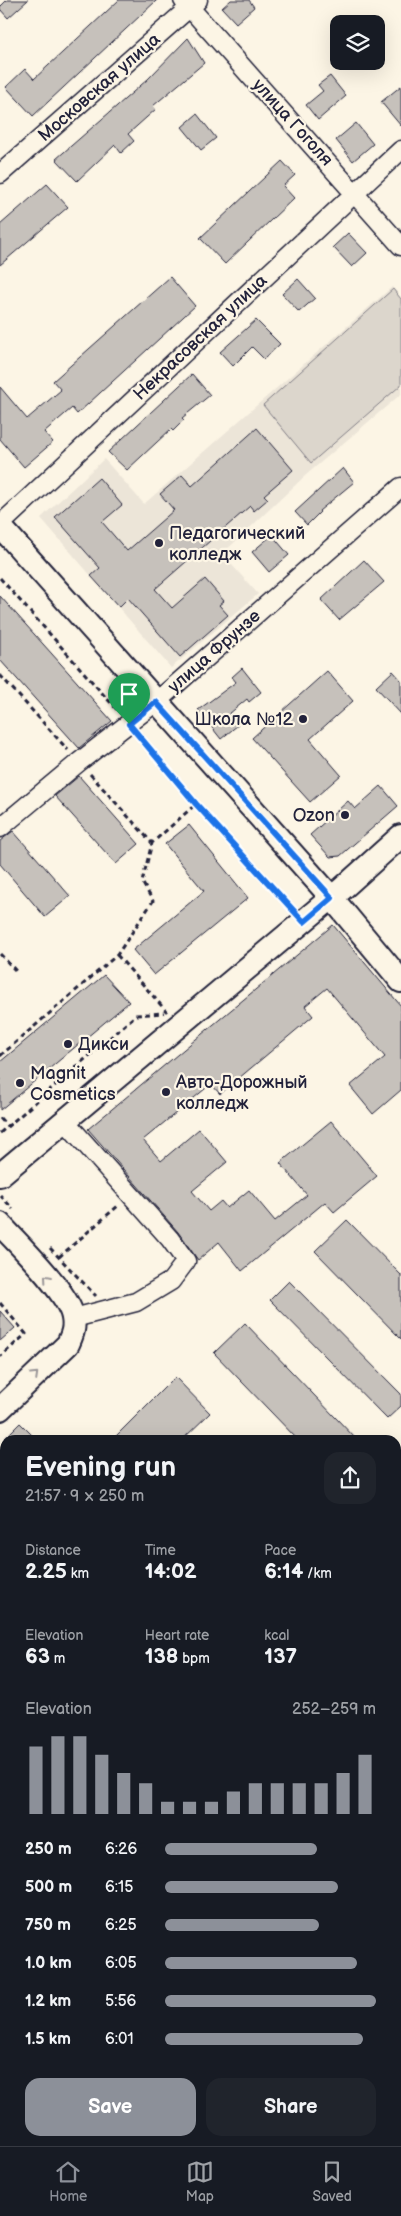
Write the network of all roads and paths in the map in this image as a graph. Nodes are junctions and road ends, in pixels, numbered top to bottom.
1 (190, 2) edge
2 (401, 150) edge
3 (0, 174) edge
4 (355, 192) junction
5 (401, 246) edge
6 (401, 488) edge
7 (0, 526) edge
8 (0, 578) edge
9 (0, 675) edge
10 (156, 702) junction
11 (129, 724) junction
12 (79, 762) junction
13 (196, 804) junction
14 (0, 828) edge
15 (401, 836) edge
16 (152, 842) junction
17 (332, 898) junction
18 (304, 922) junction
19 (0, 954) edge
20 (117, 955) junction
21 (16, 971) dead end
22 (401, 982) edge
23 (0, 1056) edge
24 (0, 1118) edge
25 (65, 1121) junction
26 (7, 1126) junction
27 (0, 1133) edge
28 (0, 1174) edge
29 (0, 1195) edge
30 (130, 1195) junction
31 (10, 1220) edge
32 (46, 1243) dead end
33 (59, 1257) junction
34 (0, 1303) edge
35 (109, 1309) junction
36 (74, 1318) junction
37 (0, 1357) edge
38 (0, 1409) edge

1 - 3 street, Московская улица
1 - 4 street, улица Гоголя
2 - 4 street, Некрасовская улица
4 - 5 street, улица Гоголя
4 - 7 street, Некрасовская улица
6 - 10 street, улица Фрунзе
7 - 10 main road
8 - 11 path
9 - 12 path
10 - 11 street, улица Фрунзе
10 - 17 main road
11 - 12 street, улица Фрунзе
11 - 13 path
12 - 14 street, улица Фрунзе
12 - 16 path
13 - 16 path
13 - 18 path
15 - 17 main road
16 - 20 path
17 - 18 main road
17 - 22 main road
18 - 25 main road
19 - 21 path
20 - 23 path
20 - 26 path
24 - 26 path
25 - 28 main road
25 - 30 street
26 - 27 path
29 - 31 path
30 - 33 path
30 - 35 street
36 -> 31 main road
32 - 33 path
33 - 35 path
34 - 37 path
35 - 36 street
38 -> 36 main road

